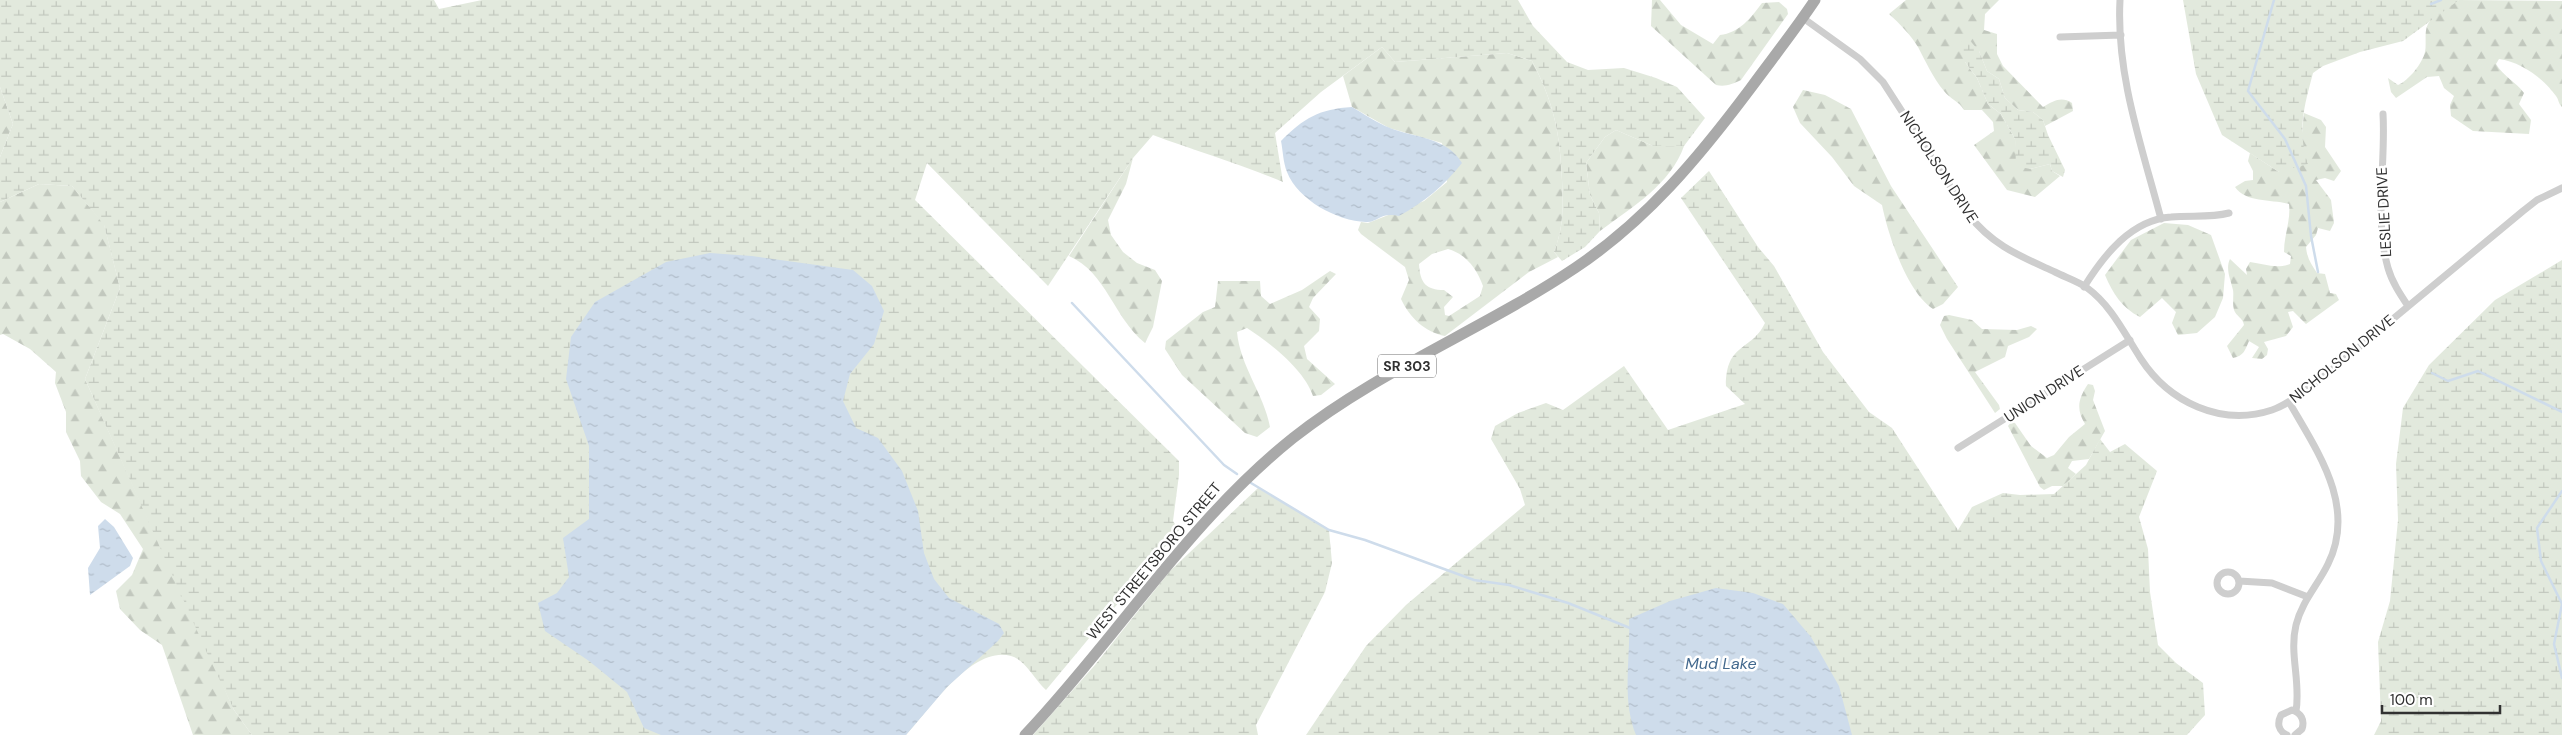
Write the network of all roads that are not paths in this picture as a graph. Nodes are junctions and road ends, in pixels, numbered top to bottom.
1 (1815, 0) edge
2 (2120, 0) edge
3 (1803, 18) junction
4 (2121, 35) junction
5 (2060, 37) dead end
6 (2384, 114) dead end
7 (2562, 188) edge
8 (2229, 212) dead end
9 (2161, 219) junction
10 (2084, 286) junction
11 (2408, 306) junction
12 (2130, 340) junction
13 (2289, 402) junction
14 (1958, 448) dead end
15 (2239, 581) dead end
16 (2308, 597) junction
17 (2296, 712) junction
18 (1025, 735) edge
19 (2287, 735) edge
20 (2295, 735) edge

1 - 3 main road, WEST STREETSBORO STREET / SR 303
2 - 4 street
3 - 10 street, NICHOLSON DRIVE
3 - 18 main road, WEST STREETSBORO STREET / SR 303
4 - 5 street
4 - 9 street
6 - 11 street, LESLIE DRIVE
7 - 11 street, NICHOLSON DRIVE
8 - 9 street
9 - 10 street
10 - 12 street, NICHOLSON DRIVE
11 - 13 street, NICHOLSON DRIVE
12 - 13 street, NICHOLSON DRIVE
12 - 14 street, UNION DRIVE
13 - 16 street
15 - 16 street
16 - 17 street
17 - 19 street
17 - 20 street

